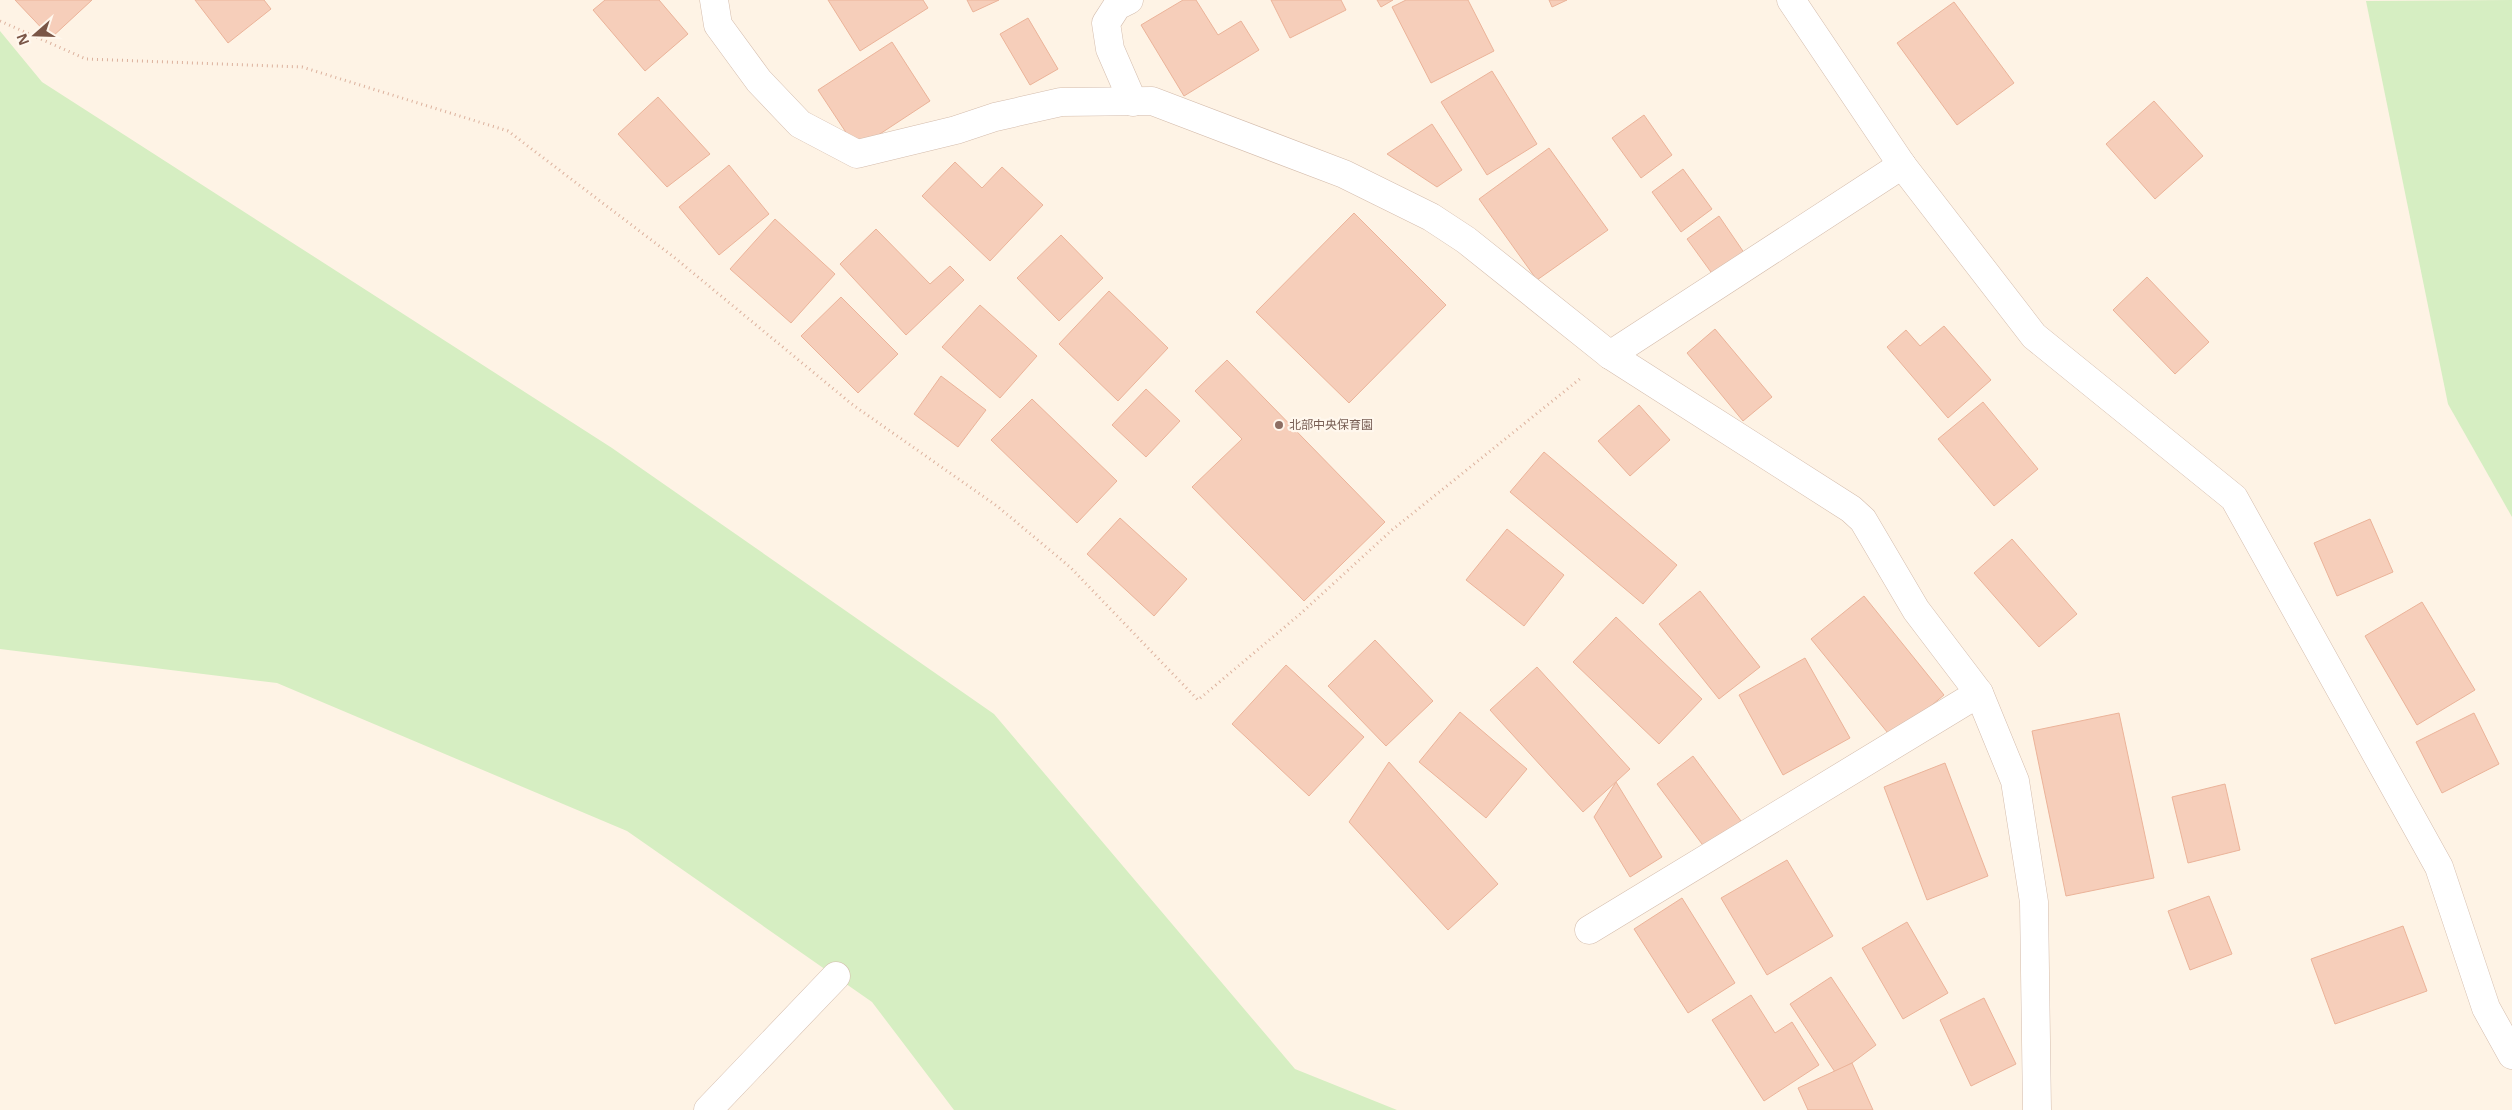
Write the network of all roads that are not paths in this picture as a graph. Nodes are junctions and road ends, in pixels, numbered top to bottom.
1 (1129, 0) edge
2 (1791, 0) edge
3 (719, 3) edge
4 (1133, 102) junction
5 (1902, 165) junction
6 (1610, 354) junction
7 (1979, 693) junction
8 (1589, 930) dead end
9 (836, 976) dead end
10 (2512, 1055) edge
11 (708, 1110) edge
12 (2037, 1110) edge

1 - 4 street
2 - 5 street
3 - 4 street
4 - 6 street
5 - 6 street
5 - 10 street
6 - 7 street
7 - 8 street
7 - 12 street
9 - 11 street

